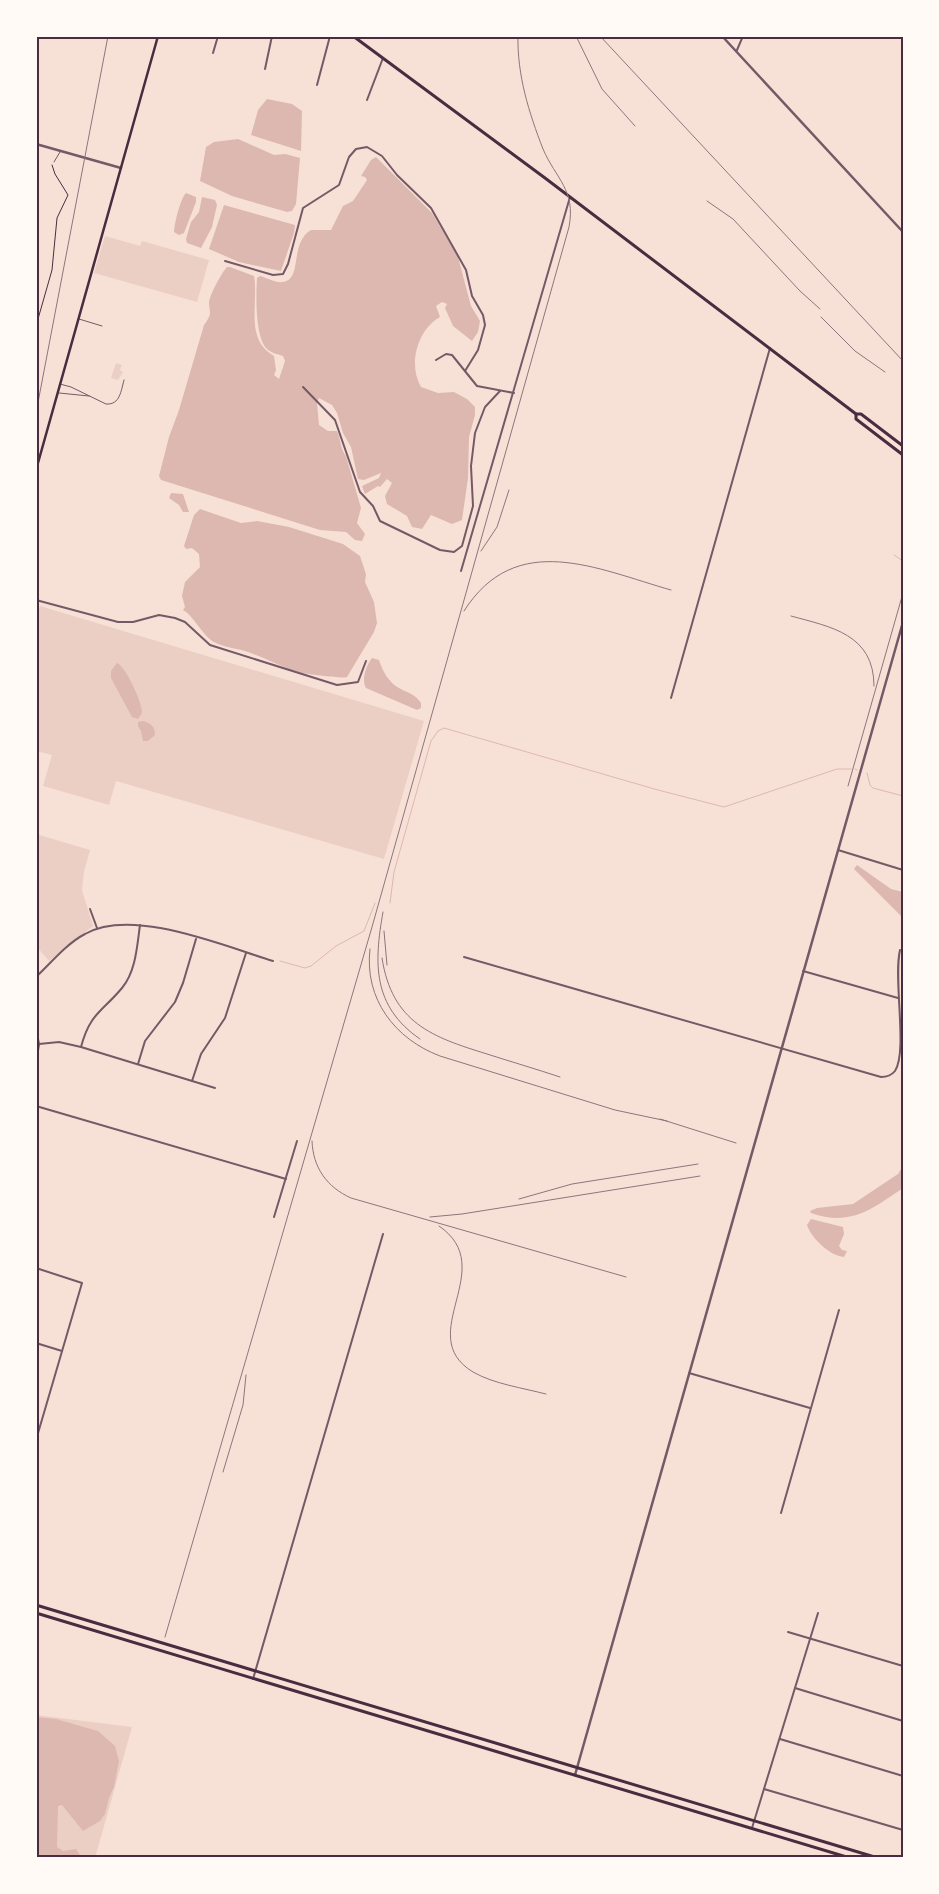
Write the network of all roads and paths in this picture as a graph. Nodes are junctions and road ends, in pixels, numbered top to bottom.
1 (158, 36) edge
2 (218, 36) edge
3 (272, 36) edge
4 (330, 36) edge
5 (353, 36) edge
6 (722, 36) edge
7 (743, 36) edge
8 (736, 52) junction
9 (213, 53) dead end
10 (383, 58) junction
11 (265, 69) dead end
12 (317, 85) dead end
13 (367, 100) dead end
14 (36, 144) edge
15 (60, 151) junction
16 (54, 162) joint
17 (121, 168) junction
18 (570, 197) junction
19 (903, 232) edge
20 (225, 261) dead end
21 (79, 319) junction
22 (36, 326) edge
23 (102, 326) dead end
24 (770, 348) junction
25 (436, 360) dead end
26 (465, 371) junction
27 (124, 380) dead end
28 (60, 384) junction
29 (302, 387) dead end
30 (500, 391) junction
31 (58, 393) junction
32 (514, 393) junction
33 (90, 396) junction
34 (856, 414) junction
35 (903, 446) edge
36 (903, 455) edge
37 (36, 470) edge
38 (461, 571) dead end
39 (36, 600) edge
40 (903, 622) edge
41 (366, 661) dead end
42 (671, 698) dead end
43 (838, 850) junction
44 (903, 870) edge
45 (90, 909) dead end
46 (140, 925) junction
47 (97, 929) junction
48 (196, 938) junction
49 (900, 950) dead end
50 (246, 953) junction
51 (464, 957) dead end
52 (273, 961) dead end
53 (803, 971) junction
54 (36, 977) edge
55 (898, 998) junction
56 (36, 1029) edge
57 (39, 1044) junction
58 (81, 1047) junction
59 (781, 1048) junction
60 (36, 1064) edge
61 (138, 1064) junction
62 (192, 1081) junction
63 (215, 1088) dead end
64 (36, 1106) edge
65 (297, 1140) dead end
66 (286, 1180) junction
67 (274, 1217) dead end
68 (383, 1234) dead end
69 (36, 1268) edge
70 (839, 1310) dead end
71 (36, 1343) edge
72 (62, 1351) junction
73 (689, 1373) junction
74 (810, 1408) junction
75 (36, 1440) edge
76 (781, 1513) dead end
77 (36, 1605) edge
78 (36, 1613) edge
79 (818, 1613) dead end
80 (788, 1632) dead end
81 (810, 1638) junction
82 (903, 1666) edge
83 (256, 1671) junction
84 (253, 1678) junction
85 (795, 1688) junction
86 (903, 1721) edge
87 (780, 1739) junction
88 (577, 1767) junction
89 (575, 1774) junction
90 (903, 1776) edge
91 (764, 1789) junction
92 (755, 1821) junction
93 (752, 1828) junction
94 (903, 1830) edge
95 (850, 1858) edge
96 (878, 1858) edge

1 - 17 main road
2 - 9 street
3 - 11 street
4 - 12 street
5 - 10 main road
6 - 8 street
7 - 8 street
8 - 19 street
10 - 13 street
10 - 18 main road
14 - 15 street
15 - 16 lane
15 - 17 street
16 - 22 path
17 - 21 main road
18 - 24 main road
18 - 32 street
20 - 26 street
21 - 23 lane
21 - 28 main road
24 - 34 main road
24 - 42 street
25 - 26 street
26 - 30 street
27 - 33 lane
28 - 31 main road
28 - 33 lane
29 - 30 street
30 - 32 street
31 - 33 lane
31 - 37 main road
32 - 38 street
34 - 35 main road
34 - 36 main road
39 - 41 street
40 - 43 street
43 - 44 street
43 - 53 street
45 - 47 street
46 - 47 street
46 - 48 street
46 - 58 street
47 - 54 street
48 - 50 street
48 - 61 street
49 - 55 street
50 - 52 street
50 - 62 street
51 - 59 street
53 - 55 street
53 - 59 street
55 - 59 street
56 - 57 street
57 - 58 street
57 - 60 street
58 - 61 street
59 - 73 street
61 - 62 street
62 - 63 street
64 - 66 street
65 - 66 street
66 - 67 street
68 - 83 street
69 - 72 street
70 - 74 street
71 - 72 street
72 - 75 street
73 - 74 street
73 - 88 street
74 - 76 street
77 - 83 main road
78 - 84 main road
79 - 81 street
80 - 81 street
81 - 82 street
81 - 85 street
83 - 84 street
83 - 88 main road
84 - 89 main road
85 - 86 street
85 - 87 street
87 - 90 street
87 - 91 street
88 - 89 street
88 - 92 main road
89 - 93 main road
91 - 92 street
91 - 94 street
92 - 93 street
92 - 96 main road
93 - 95 main road

